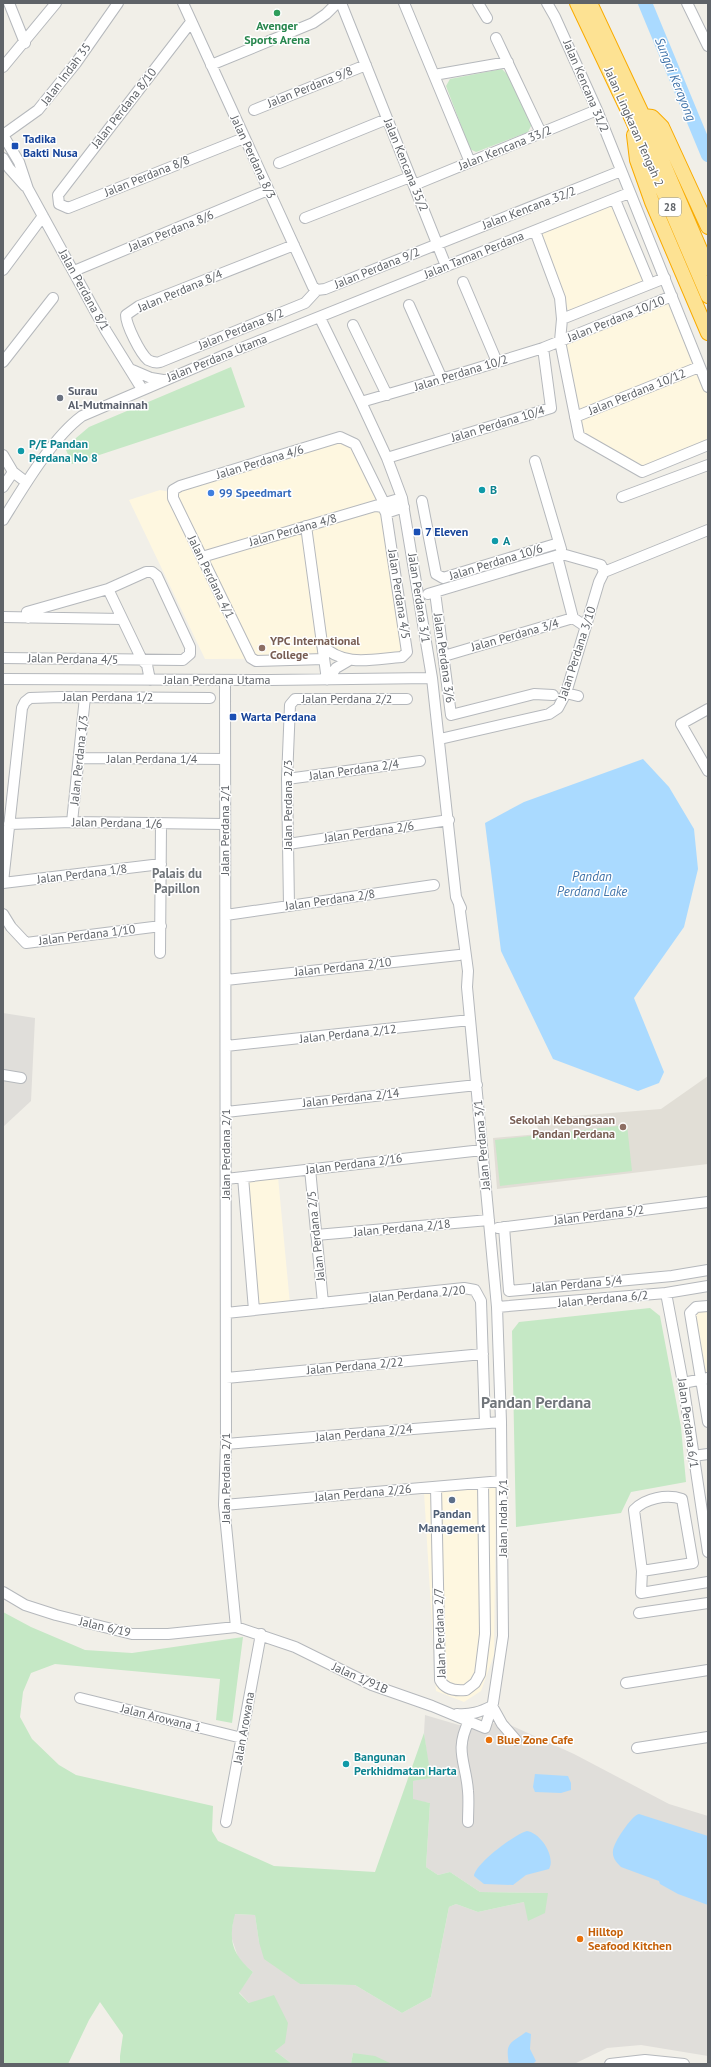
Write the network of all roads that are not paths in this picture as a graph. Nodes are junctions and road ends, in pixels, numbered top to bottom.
1 (9, 3) edge
2 (56, 3) edge
3 (118, 3) edge
4 (182, 3) edge
5 (337, 3) edge
6 (341, 3) edge
7 (404, 3) edge
8 (478, 3) edge
9 (547, 3) edge
10 (577, 3) edge
11 (590, 3) edge
12 (687, 3) edge
13 (3, 6) edge
14 (487, 18) dead end
15 (191, 22) junction
16 (496, 38) dead end
17 (25, 43) junction
18 (708, 46) edge
19 (508, 62) junction
20 (211, 65) junction
21 (366, 65) junction
22 (3, 67) edge
23 (434, 75) junction
24 (254, 110) dead end
25 (597, 110) junction
26 (638, 118) junction
27 (387, 119) junction
28 (541, 133) junction
29 (3, 135) edge
30 (244, 138) junction
31 (3, 158) edge
32 (470, 162) junction
33 (279, 163) dead end
34 (621, 171) junction
35 (412, 181) junction
36 (28, 189) junction
37 (268, 190) junction
38 (629, 194) junction
39 (58, 195) joint
40 (615, 200) junction
41 (43, 216) junction
42 (305, 218) dead end
43 (708, 227) edge
44 (535, 231) junction
45 (437, 244) junction
46 (294, 245) junction
47 (446, 266) junction
48 (708, 268) edge
49 (3, 270) edge
50 (74, 271) junction
51 (665, 278) junction
52 (463, 282) dead end
53 (650, 284) junction
54 (317, 290) junction
55 (707, 295) edge
56 (672, 296) junction
57 (53, 298) dead end
58 (409, 305) dead end
59 (320, 318) junction
60 (562, 318) junction
61 (353, 325) dead end
62 (708, 333) edge
63 (560, 341) junction
64 (543, 348) junction
65 (3, 362) edge
66 (160, 362) joint
67 (497, 362) junction
68 (699, 367) junction
69 (130, 369) junction
70 (442, 379) junction
71 (163, 380) junction
72 (708, 387) edge
73 (142, 389) junction
74 (387, 395) junction
75 (361, 402) junction
76 (575, 417) junction
77 (348, 439) joint
78 (708, 445) edge
79 (3, 455) edge
80 (387, 458) junction
81 (535, 461) dead end
82 (708, 464) edge
83 (13, 472) junction
84 (26, 482) junction
85 (3, 487) edge
86 (173, 490) joint
87 (622, 497) dead end
88 (422, 501) dead end
89 (404, 503) junction
90 (382, 507) junction
91 (3, 520) edge
92 (306, 526) junction
93 (708, 530) edge
94 (559, 543) junction
95 (560, 555) junction
96 (202, 557) junction
97 (604, 572) junction
98 (108, 589) junction
99 (435, 592) junction
100 (420, 597) junction
101 (3, 617) edge
102 (28, 618) junction
103 (573, 618) junction
104 (122, 619) junction
105 (585, 626) junction
106 (322, 645) junction
107 (444, 656) junction
108 (3, 658) edge
109 (324, 659) junction
110 (142, 660) junction
111 (348, 661) junction
112 (432, 678) junction
113 (3, 679) edge
114 (146, 680) junction
115 (225, 680) junction
116 (327, 680) junction
117 (566, 693) junction
118 (552, 695) dead end
119 (578, 696) dead end
120 (85, 697) junction
121 (210, 698) dead end
122 (407, 699) dead end
123 (290, 705) joint
124 (708, 709) edge
125 (440, 739) junction
126 (79, 758) junction
127 (225, 759) junction
128 (420, 761) dead end
129 (708, 771) edge
130 (287, 779) junction
131 (449, 820) junction
132 (72, 822) junction
133 (9, 824) junction
134 (161, 824) junction
135 (225, 824) junction
136 (288, 844) junction
137 (161, 864) junction
138 (3, 882) edge
139 (434, 885) dead end
140 (458, 900) junction
141 (289, 906) junction
142 (3, 914) edge
143 (226, 915) junction
144 (161, 926) junction
145 (160, 953) dead end
146 (459, 955) junction
147 (226, 980) junction
148 (466, 982) junction
149 (470, 1020) junction
150 (226, 1046) junction
151 (3, 1075) edge
152 (21, 1078) dead end
153 (477, 1085) junction
154 (226, 1112) junction
155 (482, 1150) junction
156 (310, 1170) junction
157 (243, 1177) junction
158 (226, 1179) junction
159 (708, 1202) edge
160 (489, 1224) junction
161 (504, 1227) junction
162 (316, 1235) junction
163 (708, 1270) edge
164 (708, 1286) edge
165 (680, 1291) junction
166 (666, 1293) junction
167 (647, 1295) junction
168 (323, 1303) junction
169 (708, 1306) edge
170 (497, 1307) junction
171 (254, 1310) junction
172 (669, 1310) junction
173 (226, 1313) junction
174 (483, 1354) junction
175 (226, 1378) junction
176 (704, 1379) edge
177 (683, 1383) junction
178 (501, 1422) junction
179 (708, 1422) edge
180 (485, 1423) junction
181 (226, 1444) junction
182 (708, 1454) edge
183 (693, 1456) junction
184 (502, 1481) junction
185 (483, 1483) junction
186 (436, 1488) junction
187 (224, 1505) junction
188 (708, 1552) edge
189 (642, 1571) junction
190 (708, 1582) edge
191 (3, 1592) edge
192 (708, 1603) edge
193 (639, 1613) dead end
194 (236, 1627) junction
195 (261, 1634) junction
196 (708, 1670) edge
197 (626, 1683) dead end
198 (80, 1698) dead end
199 (492, 1706) junction
200 (453, 1714) junction
201 (469, 1722) junction
202 (485, 1728) joint
203 (708, 1737) edge
204 (242, 1738) junction
205 (516, 1740) dead end
206 (636, 1748) dead end
207 (226, 1822) dead end
208 (468, 1822) dead end
209 (610, 2064) edge
210 (683, 2064) edge

1 - 13 street
1 - 17 street
2 - 17 street
3 - 29 street, Jalan Indah 35
4 - 15 street, Jalan Perdana 8/3
5 - 20 street
6 - 21 street, Jalan Kencana 35/2
7 - 23 street
8 - 14 street
9 - 25 street, Jalan Kencana 31/2
10 - 26 highway, Jalan Lingkaran Tengah 2 / 28
11 - 26 highway, Jalan Lingkaran Tengah 2 / 28
12 - 18 street
15 - 20 street, Jalan Perdana 8/3
15 - 39 street, Jalan Perdana 8/10
16 - 19 street
17 - 22 street
19 - 23 street
19 - 28 street
20 - 30 street, Jalan Perdana 8/3
21 - 24 street, Jalan Perdana 9/8
21 - 27 street, Jalan Kencana 35/2
23 - 32 street
25 - 28 street, Jalan Kencana 33/2
25 - 34 street, Jalan Kencana 31/2
26 - 43 highway
26 - 48 highway, Jalan Lingkaran Tengah 2 / 28
26 - 55 highway, Jalan Lingkaran Tengah 2 / 28
26 - 62 highway
27 - 33 street
27 - 35 street, Jalan Kencana 35/2
28 - 32 street, Jalan Kencana 33/2
29 - 36 street
30 - 37 street, Jalan Perdana 8/3
30 - 39 street, Jalan Perdana 8/8
31 - 36 street
32 - 35 street, Jalan Kencana 33/2
34 - 38 street
34 - 45 street, Jalan Kencana 32/2
35 - 42 street, Jalan Kencana 33/2
35 - 45 street, Jalan Kencana 35/2
36 - 41 street, Jalan Perdana 8/1
37 - 46 street, Jalan Perdana 8/3
37 - 50 street, Jalan Perdana 8/6
38 - 40 street, Jalan Taman Perdana
38 - 51 street
40 - 44 street, Jalan Taman Perdana
40 - 53 street
41 - 49 street
41 - 50 street, Jalan Perdana 8/1
44 - 47 street, Jalan Taman Perdana
44 - 60 street
45 - 47 street, Jalan Kencana 35/2
45 - 54 street, Jalan Perdana 9/2
46 - 54 street, Jalan Perdana 8/3
46 - 66 street, Jalan Perdana 8/4
47 - 59 street, Jalan Taman Perdana
50 - 69 street, Jalan Perdana 8/1
51 - 53 street
51 - 56 street
52 - 67 street
53 - 60 street
54 - 66 street, Jalan Perdana 8/2
56 - 63 street, Jalan Perdana 10/10
56 - 68 street
57 - 65 street
58 - 70 street
59 - 71 street, Jalan Perdana Utama
59 - 75 street, Jalan Perdana 3/1
60 - 63 street
61 - 74 street
63 - 64 street, Jalan Perdana 10/2
63 - 76 street
64 - 67 street, Jalan Perdana 10/2
64 - 80 street, Jalan Perdana 10/4
67 - 70 street, Jalan Perdana 10/2
68 - 72 street
68 - 76 street, Jalan Perdana 10/12
69 - 71 street
69 - 73 street, Jalan Perdana 8/1
70 - 74 street, Jalan Perdana 10/2
71 - 73 street, Jalan Perdana Utama
73 - 84 street, Jalan Perdana Utama
74 - 75 street, Jalan Perdana 10/2
75 - 80 street, Jalan Perdana 3/1
76 - 78 street
77 - 86 street, Jalan Perdana 4/6
77 - 90 street, Jalan Perdana 4/5
79 - 83 street
80 - 89 street, Jalan Perdana 3/1
81 - 94 street, Jalan Perdana 10/6
82 - 87 street
83 - 84 street
83 - 85 street
84 - 91 street, Jalan Perdana Utama
86 - 96 street, Jalan Perdana 4/1
88 - 94 street, Jalan Perdana 10/6
89 - 90 street, Jalan Perdana 4/8
89 - 100 street, Jalan Perdana 3/1
90 - 92 street, Jalan Perdana 4/8
90 - 111 street, Jalan Perdana 4/5
92 - 96 street, Jalan Perdana 4/8
92 - 106 street
93 - 97 street
94 - 95 street, Jalan Perdana 10/6
95 - 97 street
95 - 99 street
95 - 103 street, Jalan Perdana 10/6
96 - 109 street, Jalan Perdana 4/1
97 - 105 street, Jalan Perdana 3/10
98 - 102 street
98 - 104 street
98 - 110 street, Jalan Perdana 4/5
99 - 100 street
99 - 107 street, Jalan Perdana 3/6
100 - 112 street, Jalan Perdana 3/1
101 - 102 street
102 - 104 street
103 - 105 street, Jalan Perdana 3/4
103 - 107 street, Jalan Perdana 3/4
104 - 110 street
105 - 117 street, Jalan Perdana 3/10
106 - 109 street
106 - 111 street
107 - 118 street, Jalan Perdana 3/6
108 - 110 street, Jalan Perdana 4/5
109 - 116 street
110 - 114 street
111 - 116 street
112 - 116 street, Jalan Perdana Utama
112 - 125 street, Jalan Perdana 3/1
113 - 114 street, Jalan Perdana Utama
114 - 115 street, Jalan Perdana Utama
115 - 116 street, Jalan Perdana Utama
115 - 127 street, Jalan Perdana 2/1
117 - 119 street
117 - 125 street, Jalan Perdana 3/10
120 - 121 street, Jalan Perdana 1/2
120 - 126 street, Jalan Perdana 1/3
120 - 133 street, Jalan Perdana 1/2
122 - 123 street, Jalan Perdana 2/2
123 - 130 street, Jalan Perdana 2/3
124 - 129 street
125 - 131 street, Jalan Perdana 3/1
126 - 127 street, Jalan Perdana 1/4
126 - 132 street, Jalan Perdana 1/3
127 - 135 street, Jalan Perdana 2/1
128 - 130 street, Jalan Perdana 2/4
130 - 136 street, Jalan Perdana 2/3
131 - 136 street, Jalan Perdana 2/6
131 - 140 street, Jalan Perdana 3/1
132 - 133 street, Jalan Perdana 1/6
132 - 134 street, Jalan Perdana 1/6
133 - 138 street
134 - 135 street, Jalan Perdana 1/6
134 - 137 street
135 - 143 street, Jalan Perdana 2/1
136 - 141 street, Jalan Perdana 2/3
137 - 138 street, Jalan Perdana 1/8
137 - 144 street
139 - 141 street, Jalan Perdana 2/8
140 - 146 street, Jalan Perdana 3/1
140 - 148 street, Jalan Perdana 3/1
141 - 143 street, Jalan Perdana 2/8
142 - 144 street, Jalan Perdana 1/10
143 - 147 street, Jalan Perdana 2/1
144 - 145 street
146 - 147 street, Jalan Perdana 2/10
146 - 148 street, Jalan Perdana 3/1
147 - 150 street, Jalan Perdana 2/1
148 - 149 street, Jalan Perdana 3/1
149 - 150 street, Jalan Perdana 2/12
149 - 153 street, Jalan Perdana 3/1
150 - 154 street, Jalan Perdana 2/1
151 - 152 street
153 - 154 street, Jalan Perdana 2/14
153 - 155 street, Jalan Perdana 3/1
154 - 158 street, Jalan Perdana 2/1
155 - 156 street, Jalan Perdana 2/16
155 - 160 street, Jalan Perdana 3/1
156 - 157 street, Jalan Perdana 2/16
156 - 162 street, Jalan Perdana 2/5
157 - 158 street, Jalan Perdana 2/16
157 - 171 street, Jalan Perdana 2/1
158 - 173 street, Jalan Perdana 2/1
159 - 161 street, Jalan Perdana 5/2
160 - 161 street, Jalan Perdana 5/2
160 - 162 street, Jalan Perdana 2/18
160 - 170 street, Jalan Perdana 3/1
161 - 163 street, Jalan Perdana 5/4
162 - 168 street, Jalan Perdana 2/5
164 - 165 street, Jalan Perdana 6/2
165 - 166 street, Jalan Perdana 6/2
165 - 172 street
166 - 167 street, Jalan Perdana 6/2
166 - 172 street, Jalan Perdana 6/1
167 - 170 street, Jalan Perdana 6/2
167 - 172 street
168 - 171 street, Jalan Perdana 2/20
168 - 174 street, Jalan Perdana 2/20
169 - 176 street
170 - 178 street, Jalan Indah 3/1
171 - 173 street, Jalan Perdana 2/20
172 - 177 street, Jalan Perdana 6/1
173 - 175 street, Jalan Perdana 2/1
174 - 175 street, Jalan Perdana 2/22
174 - 180 street, Jalan Perdana 2/20
175 - 181 street, Jalan Perdana 2/1
176 - 177 street
176 - 179 street
177 - 183 street, Jalan Perdana 6/1
178 - 180 street, Jalan Perdana 2/24
178 - 184 street, Jalan Indah 3/1
180 - 181 street, Jalan Perdana 2/24
181 - 187 street, Jalan Perdana 2/1
182 - 183 street
183 - 188 street, Jalan Perdana 6/1
184 - 185 street, Jalan Perdana 2/26
184 - 199 street, Jalan Indah 3/1
185 - 186 street, Jalan Perdana 2/26
185 - 186 street, Jalan Perdana 2/7
186 - 187 street, Jalan Perdana 2/26
187 - 194 street, Jalan Perdana 2/1
189 - 189 street
189 - 190 street
191 - 194 street, Jalan 6/19
192 - 193 street
194 - 195 street, Jalan 1/91B
195 - 200 street, Jalan 1/91B
195 - 204 street, Jalan Arowana
196 - 197 street
198 - 204 street, Jalan Arowana 1
199 - 200 street
199 - 202 street, Jalan Indah 3/1
199 - 205 street
200 - 201 street, Jalan 1/91B
201 - 202 street, Jalan 1/91B
201 - 208 street
203 - 206 street
204 - 207 street, Jalan Arowana
209 - 210 street

